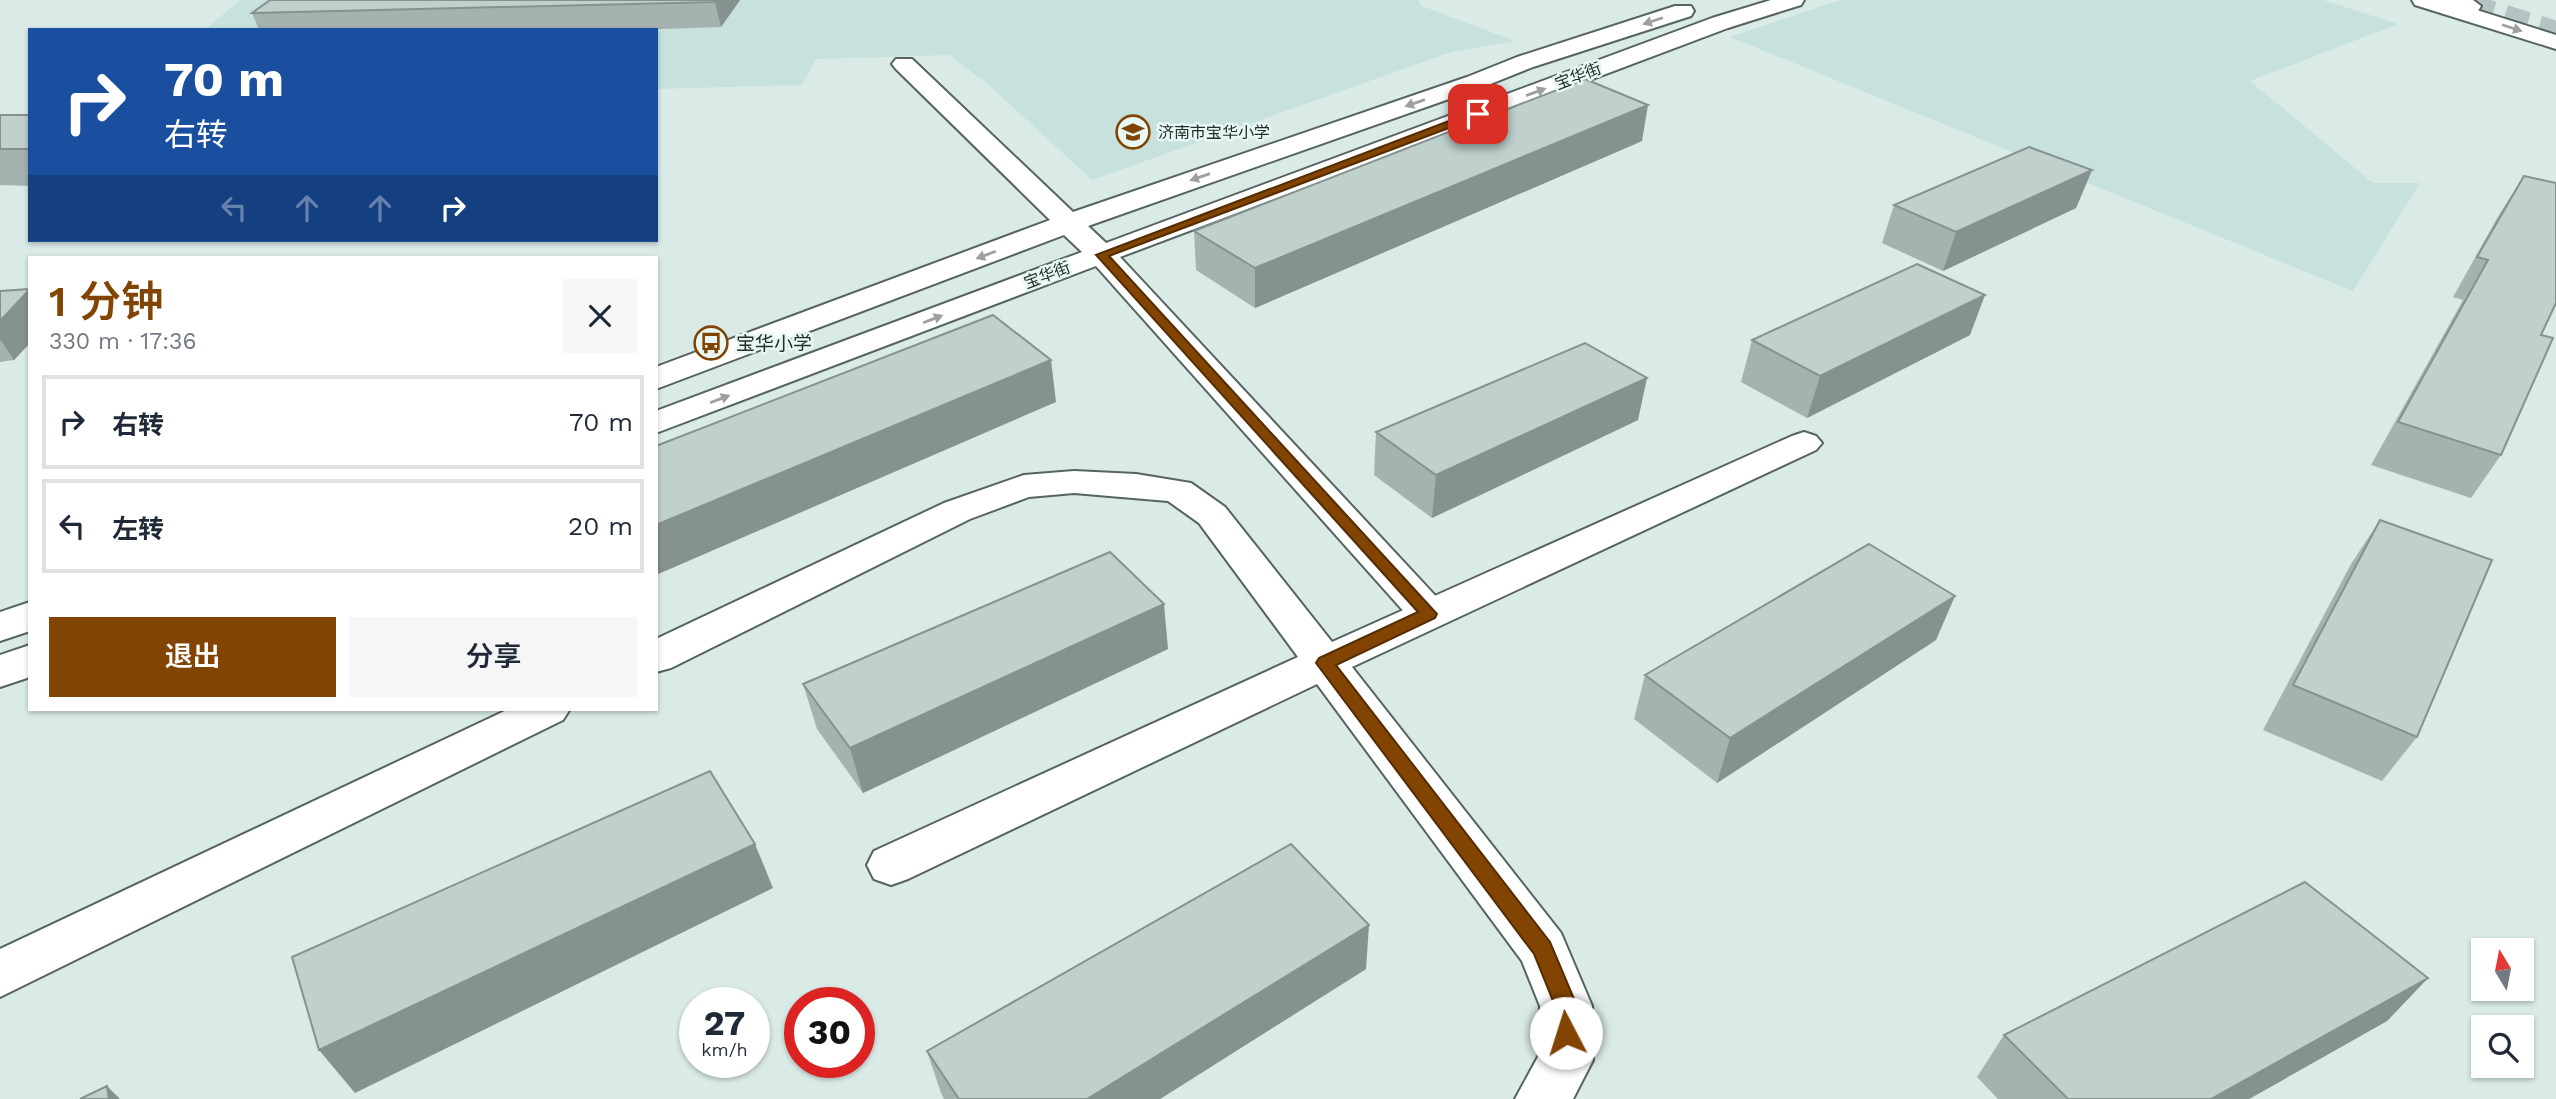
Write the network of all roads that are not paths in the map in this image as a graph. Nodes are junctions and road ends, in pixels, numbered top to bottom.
1 (1718, 0) edge
2 (1793, 0) edge
3 (2423, 0) edge
4 (2471, 2) edge
5 (2528, 11) dead end
6 (2556, 42) edge
7 (904, 64) dead end
8 (1071, 223) junction
9 (1102, 255) junction
10 (658, 378) edge
11 (658, 422) edge
12 (1804, 443) dead end
13 (1429, 614) junction
14 (28, 616) edge
15 (0, 627) edge
16 (658, 656) edge
17 (28, 661) edge
18 (1325, 663) junction
19 (0, 672) edge
20 (544, 711) edge
21 (891, 865) dead end
22 (0, 974) edge
23 (1544, 1099) edge

1 -> 8 main road, 宝华街
9 -> 2 main road, 宝华街
3 -> 6 main road
4 - 5 main road
7 - 8 main road
8 - 9 main road
8 -> 10 main road, 宝华街
11 -> 9 main road, 宝华街
9 - 13 main road
12 - 13 main road
13 - 18 main road
14 - 15 main road
16 - 18 main road
17 - 19 main road
18 - 21 main road
18 - 23 main road
20 - 22 main road

